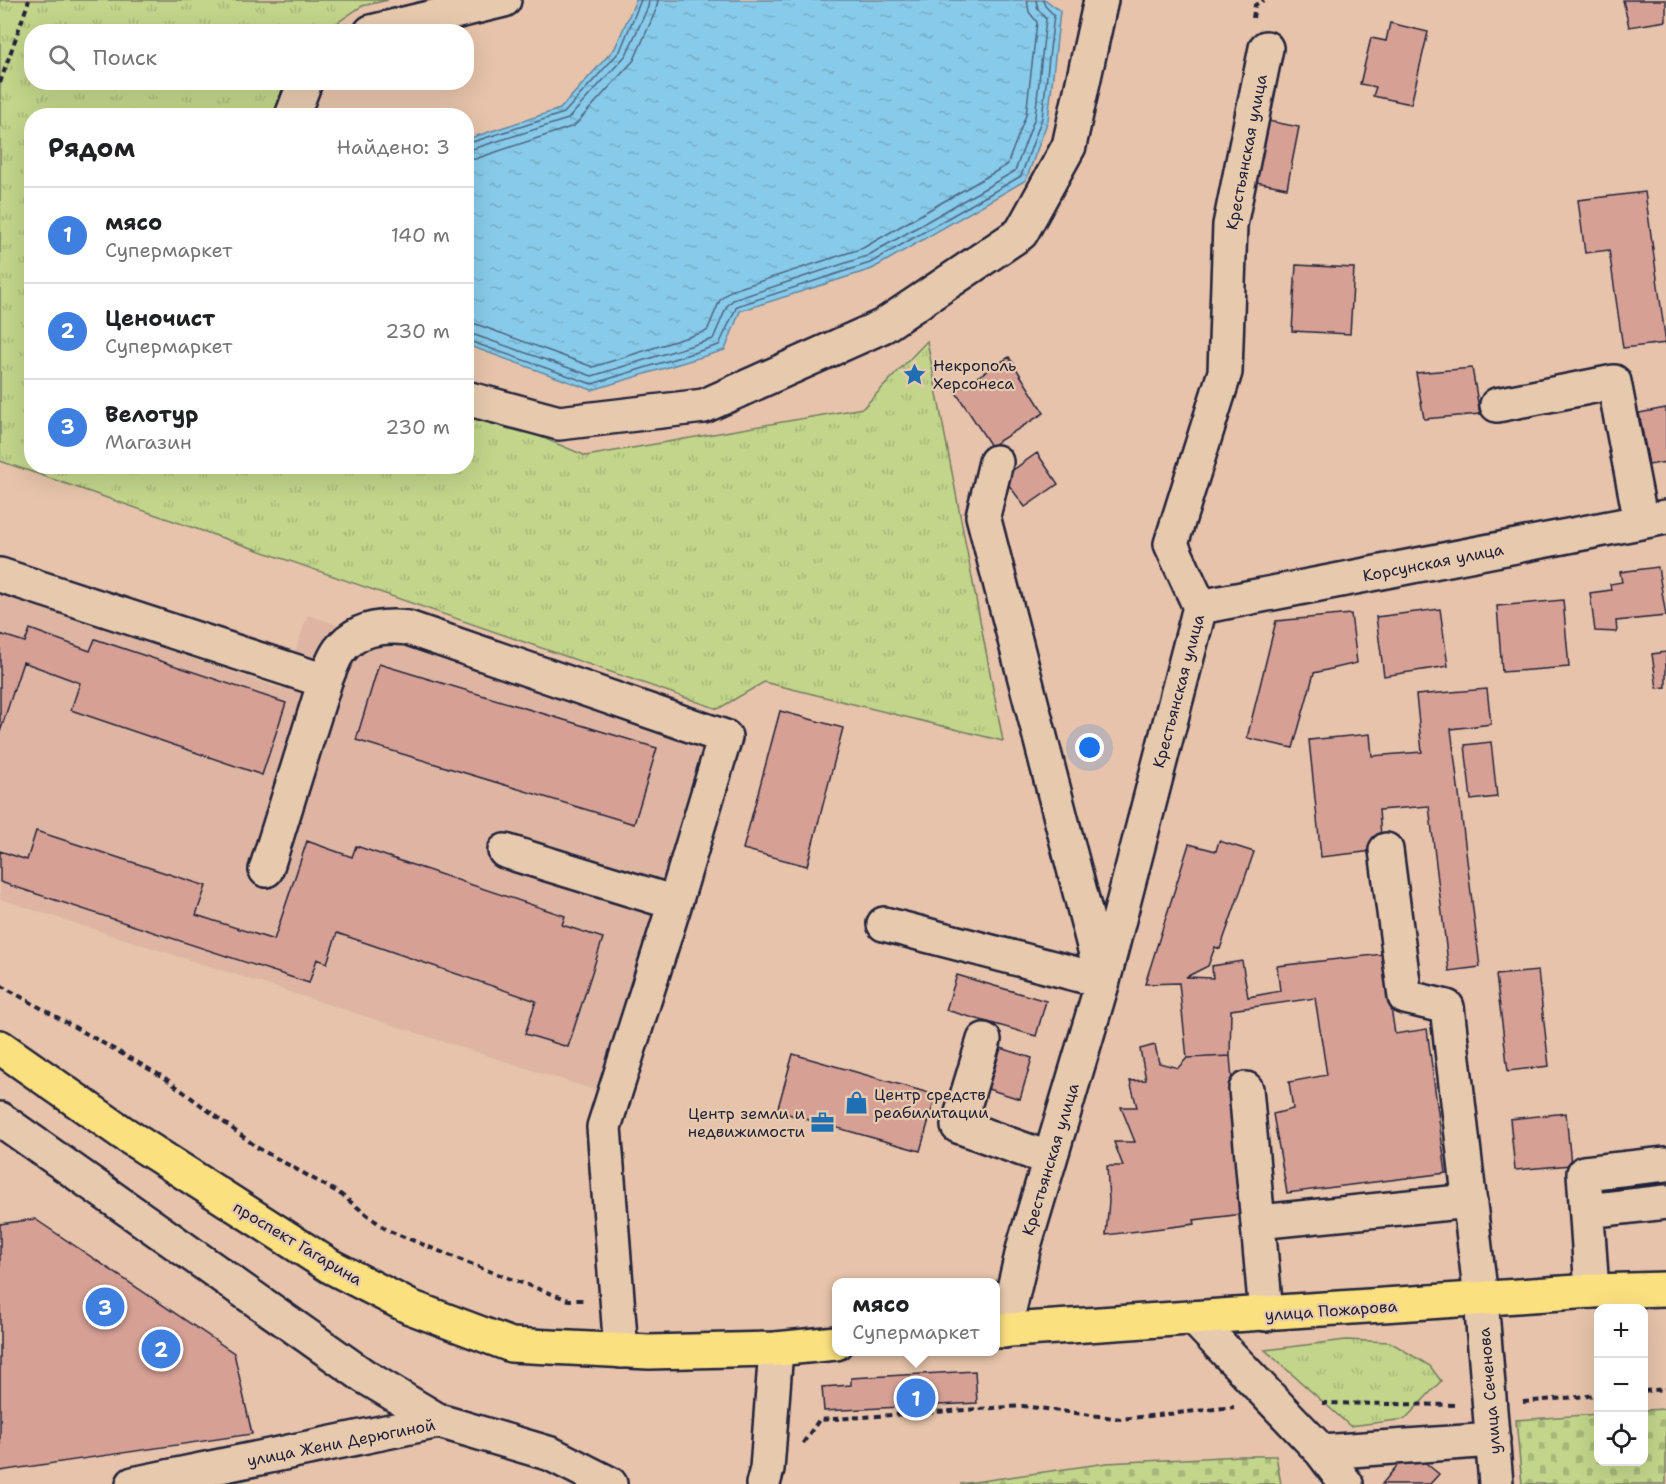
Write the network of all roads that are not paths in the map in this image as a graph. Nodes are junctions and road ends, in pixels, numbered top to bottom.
1 (504, 0) edge
2 (1101, 0) edge
3 (404, 24) edge
4 (1266, 48) dead end
5 (302, 90) edge
6 (295, 108) edge
7 (474, 400) edge
8 (1497, 405) dead end
9 (996, 462) dead end
10 (1654, 520) edge
11 (0, 576) edge
12 (1200, 607) junction
13 (325, 681) junction
14 (1386, 850) dead end
15 (505, 851) dead end
16 (266, 870) dead end
17 (675, 903) junction
18 (884, 924) dead end
19 (1103, 981) junction
20 (984, 1040) dead end
21 (0, 1047) edge
22 (1246, 1089) dead end
23 (0, 1119) edge
24 (1050, 1159) junction
25 (1666, 1164) edge
26 (1470, 1201) junction
27 (1666, 1202) edge
28 (1587, 1211) junction
29 (1258, 1222) junction
30 (1666, 1289) edge
31 (1592, 1291) junction
32 (1481, 1299) junction
33 (1266, 1314) junction
34 (1195, 1319) junction
35 (1000, 1331) edge
36 (832, 1343) edge
37 (776, 1349) junction
38 (621, 1351) junction
39 (439, 1421) junction
40 (1493, 1440) junction
41 (1322, 1452) junction
42 (765, 1477) edge
43 (134, 1484) edge
44 (610, 1484) edge
45 (1346, 1484) edge
46 (1496, 1484) edge

1 - 3 street
2 - 7 street
4 - 12 street, Крестьянская улица
5 - 6 street
8 - 10 street
9 - 19 street
10 - 12 street, Корсунская улица
11 - 13 street
12 - 19 street, Крестьянская улица
13 - 16 street
13 - 17 street
14 - 26 street, улица Сеченова
15 - 17 street
17 - 38 street
18 - 19 street
19 - 24 street, Крестьянская улица
20 - 24 street
21 - 38 main road, проспект Гагарина
22 - 29 street
23 - 39 street
24 - 35 street, Крестьянская улица
25 - 28 street
26 - 29 street
26 - 32 street, улица Сеченова
27 - 28 street
28 - 31 street
29 - 33 street
30 - 31 main road, улица Пожарова
31 - 32 main road, улица Пожарова
32 - 33 main road, улица Пожарова
32 - 40 street, улица Сеченова
33 - 34 main road, улица Пожарова
34 - 35 main road, улица Пожарова
34 - 41 street
36 - 37 main road
37 - 38 main road, проспект Гагарина
37 - 42 street
39 - 43 street, улица Жени Дерюгиной
39 - 44 street, улица Жени Дерюгиной
40 - 41 street
40 - 46 street, улица Сеченова
41 - 45 street

